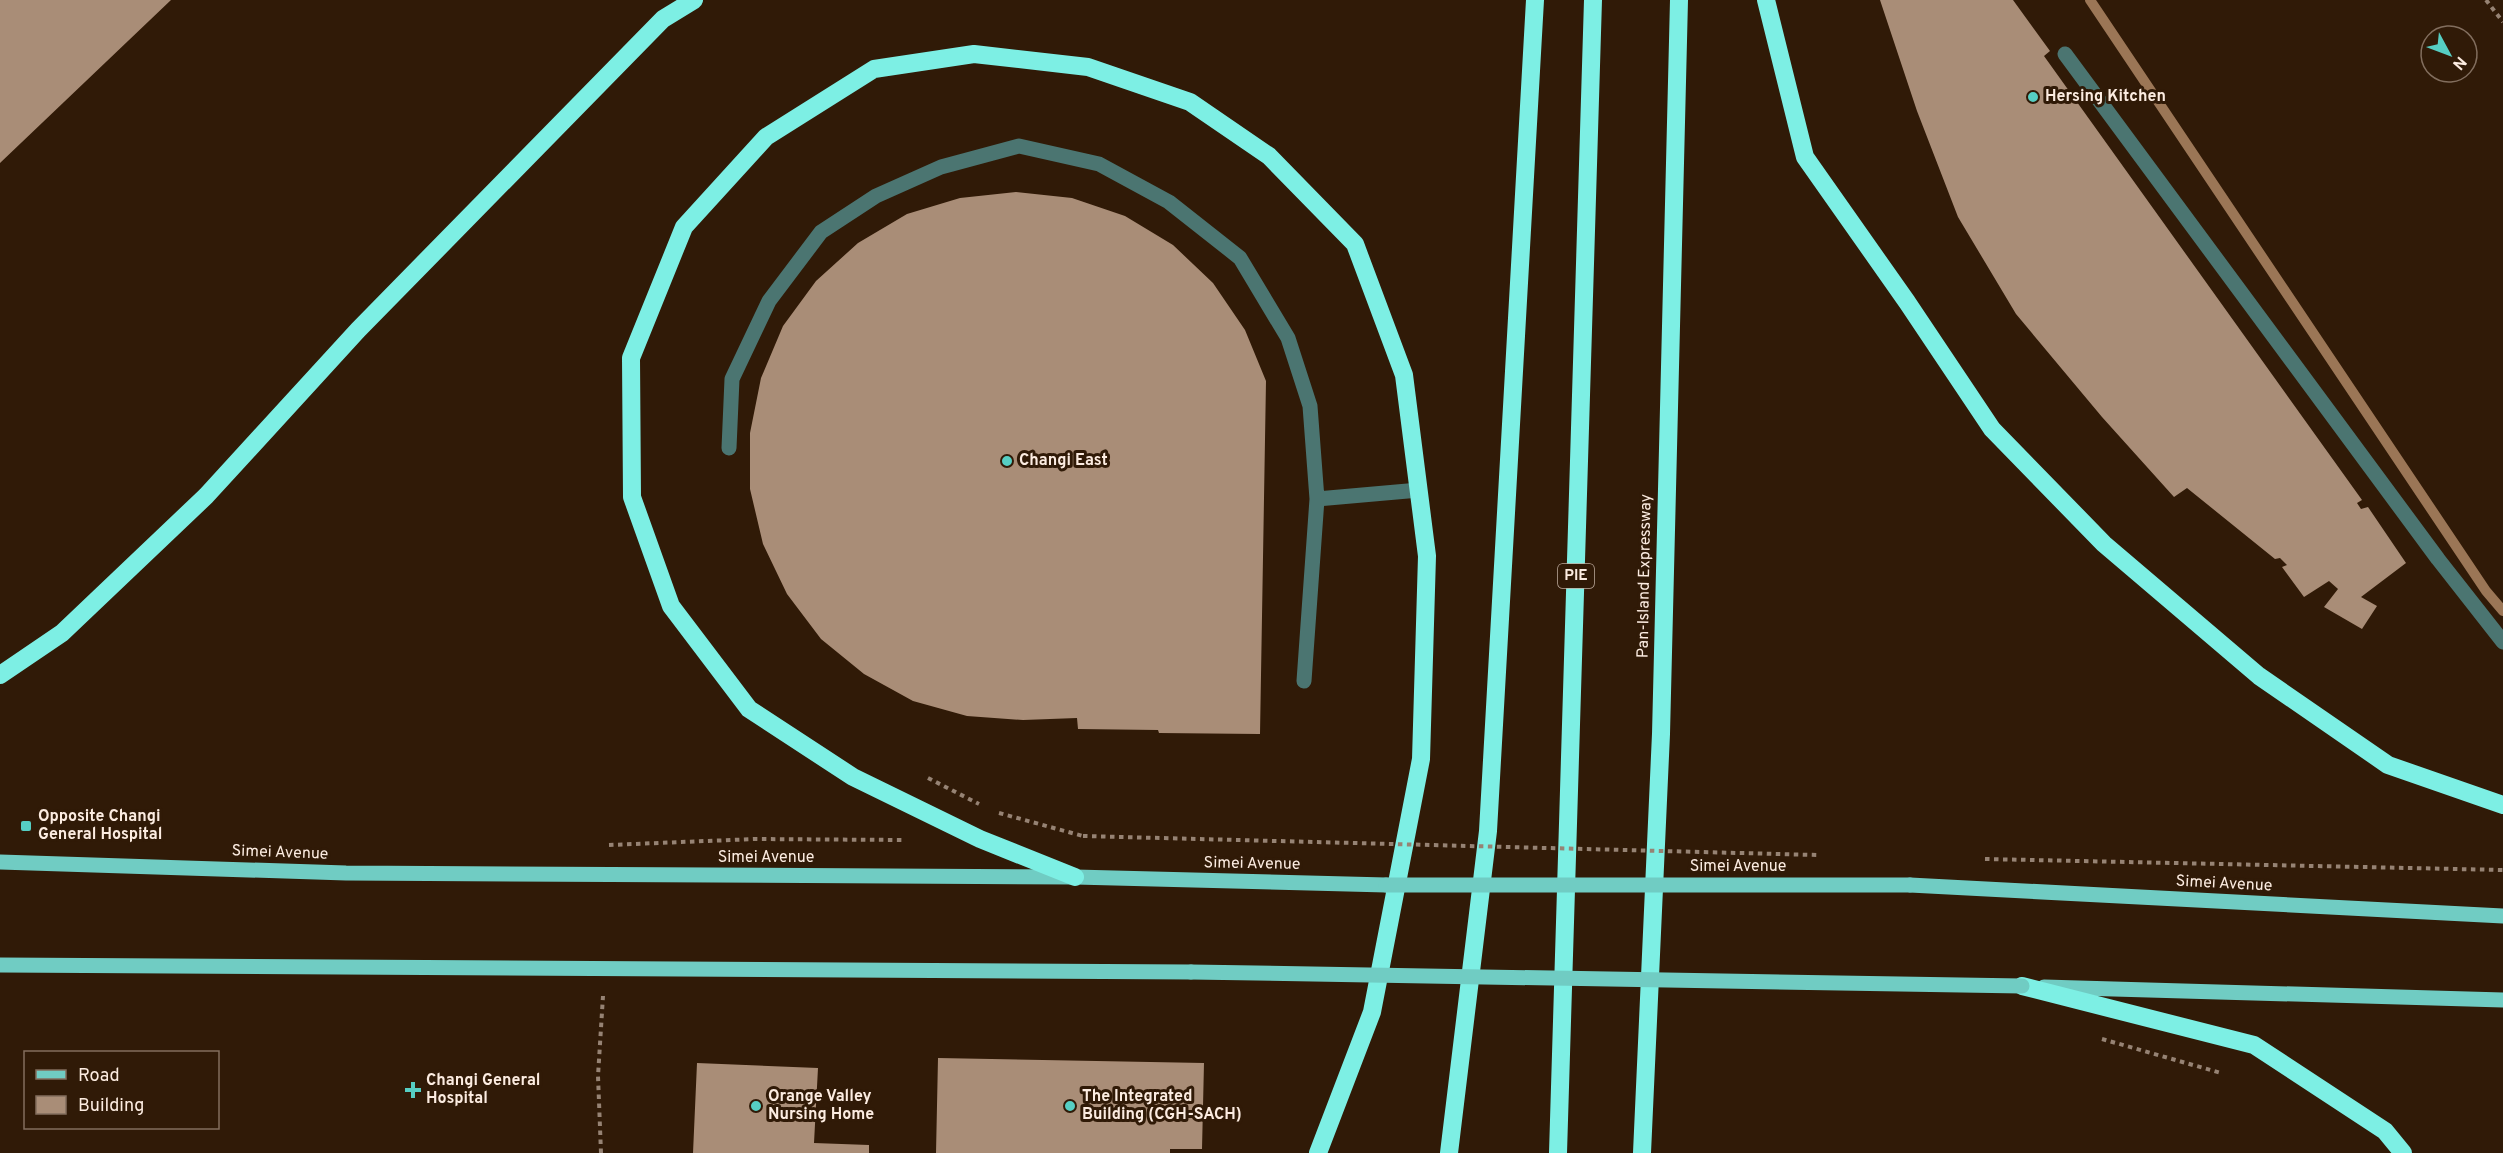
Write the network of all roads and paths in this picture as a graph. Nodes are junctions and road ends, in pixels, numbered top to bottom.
1 (694, 0) edge
2 (1535, 0) edge
3 (1593, 0) edge
4 (1679, 0) edge
5 (1766, 0) edge
6 (2486, 0) edge
7 (2503, 22) edge
8 (2065, 54) dead end
9 (729, 448) dead end
10 (1419, 490) junction
11 (1317, 499) junction
12 (2503, 642) edge
13 (0, 675) edge
14 (1304, 681) dead end
15 (928, 778) dead end
16 (2503, 805) edge
17 (902, 840) dead end
18 (600, 845) dead end
19 (1822, 855) dead end
20 (1977, 859) dead end
21 (0, 862) edge
22 (2503, 870) edge
23 (1075, 877) junction
24 (2503, 916) edge
25 (0, 965) edge
26 (2022, 986) junction
27 (603, 992) dead end
28 (2503, 1000) edge
29 (2092, 1036) dead end
30 (2221, 1073) dead end
31 (601, 1153) edge
32 (1318, 1153) edge
33 (1449, 1153) edge
34 (1558, 1153) edge
35 (1642, 1153) edge
36 (2403, 1153) edge

1 - 13 highway
2 - 33 highway
3 - 34 highway, PIE
4 - 35 highway, Pan-Island Expressway
5 - 16 highway
6 - 7 path
8 - 12 lane
9 - 11 lane
10 - 11 lane
10 - 23 highway
10 - 32 highway
11 - 14 lane
15 - 19 path, bridge
17 - 18 path
20 - 22 path
21 - 23 main road, Simei Avenue
23 - 24 main road, Simei Avenue, bridge
25 - 26 main road, bridge
26 - 28 main road
26 - 36 highway
27 - 31 path
29 - 30 path

